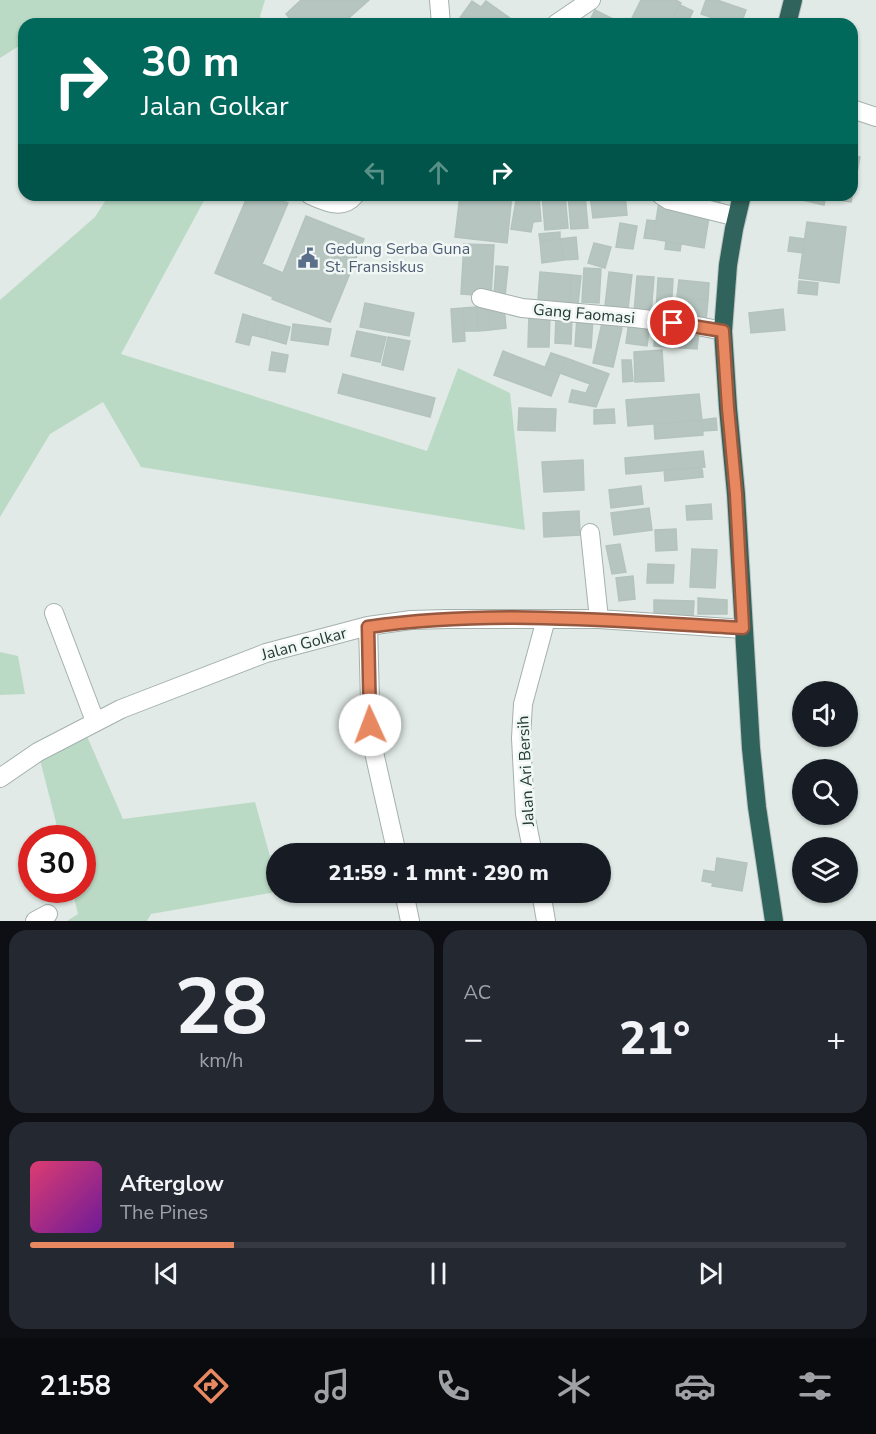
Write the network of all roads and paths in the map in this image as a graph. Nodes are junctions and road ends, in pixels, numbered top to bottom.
1 (439, 0) edge
2 (591, 0) edge
3 (793, 0) edge
4 (440, 18) edge
5 (565, 18) edge
6 (788, 18) edge
7 (858, 111) edge
8 (876, 117) edge
9 (329, 201) edge
10 (347, 201) edge
11 (673, 201) edge
12 (741, 201) edge
13 (737, 217) junction
14 (481, 298) dead end
15 (723, 331) junction
16 (590, 533) dead end
17 (54, 612) dead end
18 (546, 619) junction
19 (599, 619) junction
20 (368, 627) junction
21 (743, 628) junction
22 (95, 721) junction
23 (0, 778) edge
24 (395, 843) edge
25 (531, 843) edge
26 (406, 903) edge
27 (543, 903) edge
28 (410, 921) edge
29 (546, 921) edge
30 (774, 921) edge

1 - 4 street
2 - 5 street
3 - 6 highway
7 - 8 street
9 - 10 street
11 - 13 street
12 - 13 highway
13 - 15 highway
14 - 15 street, Gang Faomasi
15 - 21 highway
16 - 19 street
17 - 22 street
18 - 19 street, Jalan Golkar
18 - 20 street, Jalan Golkar
18 - 25 street, Jalan Ari Bersih
19 - 21 street, Jalan Golkar
20 - 22 street, Jalan Golkar
20 - 24 street
21 - 30 highway
22 - 23 street, Jalan Golkar
26 - 28 street
27 - 29 street

